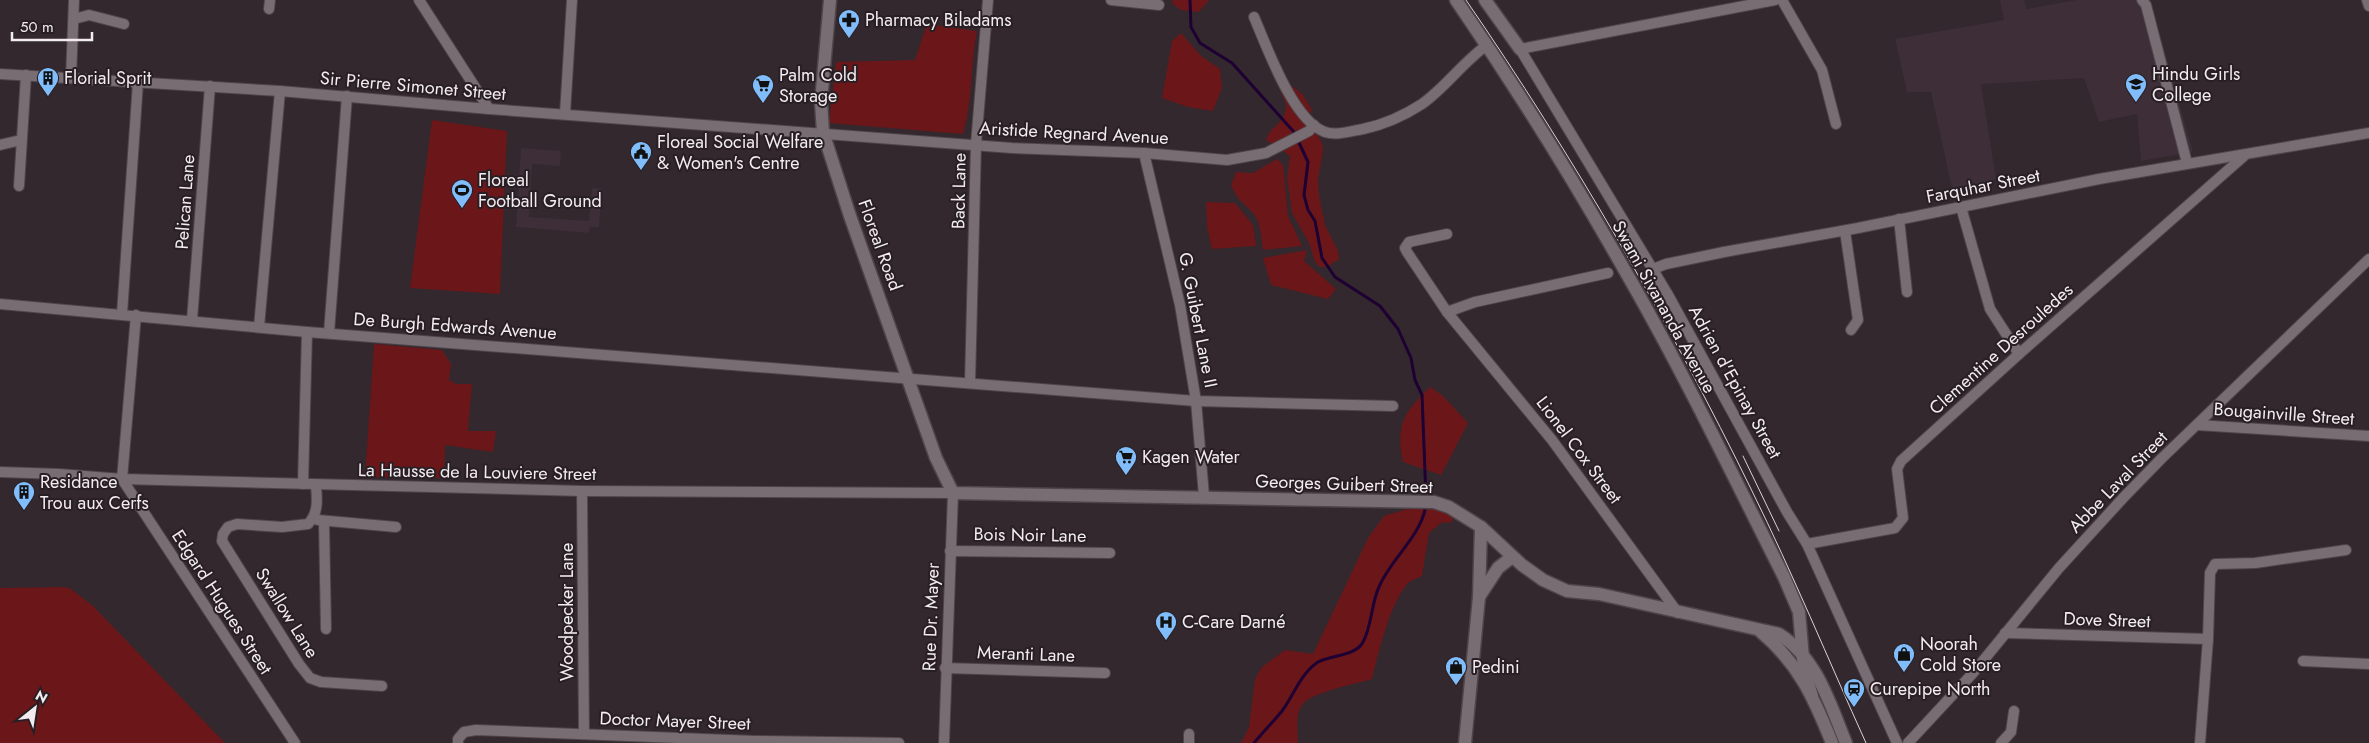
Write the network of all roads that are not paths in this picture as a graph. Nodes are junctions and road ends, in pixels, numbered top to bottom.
1 (74, 0) edge
2 (419, 0) edge
3 (572, 0) edge
4 (830, 0) edge
5 (988, 0) edge
6 (1111, 0) edge
7 (1456, 0) edge
8 (1485, 0) edge
9 (1774, 0) edge
10 (1782, 0) edge
11 (2142, 0) edge
12 (2367, 0) edge
13 (1740, 3) edge
14 (1160, 5) dead end
15 (2369, 6) edge
16 (1254, 17) dead end
17 (74, 19) junction
18 (124, 24) dead end
19 (1487, 45) junction
20 (1520, 50) junction
21 (0, 74) edge
22 (26, 75) junction
23 (71, 78) junction
24 (138, 82) junction
25 (210, 86) junction
26 (280, 91) junction
27 (347, 96) junction
28 (489, 109) junction
29 (565, 114) junction
30 (1836, 124) dead end
31 (1312, 128) junction
32 (823, 132) junction
33 (2369, 133) edge
34 (21, 140) junction
35 (976, 144) junction
36 (0, 145) edge
37 (1144, 153) junction
38 (2245, 155) junction
39 (2187, 163) junction
40 (19, 186) dead end
41 (1961, 207) junction
42 (1899, 219) junction
43 (1845, 231) junction
44 (1447, 234) dead end
45 (2369, 259) edge
46 (1653, 269) junction
47 (1608, 273) dead end
48 (1907, 292) dead end
49 (0, 304) edge
50 (1448, 312) junction
51 (122, 314) junction
52 (136, 315) junction
53 (192, 320) junction
54 (260, 327) junction
55 (1852, 330) dead end
56 (307, 332) junction
57 (329, 333) junction
58 (2019, 354) junction
59 (908, 378) junction
60 (970, 383) junction
61 (1196, 401) junction
62 (1393, 406) dead end
63 (2197, 425) junction
64 (2369, 436) edge
65 (0, 472) edge
66 (122, 479) junction
67 (303, 484) junction
68 (316, 484) junction
69 (582, 491) junction
70 (953, 493) junction
71 (1204, 496) junction
72 (324, 521) junction
73 (310, 522) junction
74 (396, 527) dead end
75 (1481, 527) junction
76 (1806, 544) junction
77 (2346, 550) dead end
78 (950, 551) junction
79 (1110, 553) dead end
80 (1512, 557) junction
81 (1479, 597) junction
82 (1678, 613) junction
83 (1801, 624) junction
84 (326, 629) dead end
85 (1761, 632) junction
86 (2005, 633) junction
87 (1779, 634) junction
88 (2208, 639) junction
89 (1802, 652) junction
90 (2303, 661) dead end
91 (2369, 664) edge
92 (946, 668) junction
93 (1105, 673) dead end
94 (382, 686) dead end
95 (1812, 696) junction
96 (2014, 711) dead end
97 (584, 733) junction
98 (295, 743) edge
99 (458, 743) edge
100 (898, 743) edge
101 (944, 743) edge
102 (1465, 743) edge
103 (1832, 743) edge
104 (1846, 743) edge
105 (1897, 743) edge
106 (1908, 743) edge
107 (2000, 743) edge
108 (2200, 743) edge

1 - 17 street
2 - 28 street
3 - 29 street
4 - 32 main road, Floreal Road
5 - 35 street, Back Lane
6 - 14 street
7 - 19 main road, Swami Sivananda Avenue
8 - 20 main road
9 - 13 street
10 - 30 street
11 - 39 street
12 - 15 street
13 - 20 street
16 - 31 street
17 - 18 street
17 - 23 street
19 - 31 street
19 - 83 main road, Swami Sivananda Avenue
20 - 46 street, Adrien d'Epinay Street
21 - 22 street, Sir Pierre Simonet Street
22 - 23 street, Sir Pierre Simonet Street
22 - 34 street
23 - 24 street, Sir Pierre Simonet Street
24 - 25 street, Sir Pierre Simonet Street
24 - 51 street
25 - 26 street, Sir Pierre Simonet Street
25 - 53 street, Pelican Lane
26 - 27 street, Sir Pierre Simonet Street
26 - 54 street
27 - 28 street, Sir Pierre Simonet Street
27 - 57 street
28 - 29 street, Sir Pierre Simonet Street
29 - 32 street, Sir Pierre Simonet Street
31 - 37 street, Aristide Regnard Avenue
32 - 35 street, Aristide Regnard Avenue
32 - 59 main road, Floreal Road
33 - 38 street, Farquhar Street
34 - 36 street
34 - 40 street
35 - 37 street, Aristide Regnard Avenue
35 - 60 street, Back Lane
37 - 61 street, G. Guibert Lane II
38 - 39 street, Farquhar Street
38 - 58 street, Clementine Desrouledes
39 - 41 street, Farquhar Street
41 - 42 street, Farquhar Street
41 - 58 street
42 - 43 street, Farquhar Street
42 - 48 street
43 - 46 street, Farquhar Street
43 - 55 street
44 - 50 street, Lionel Cox Street
45 - 63 street, Abbe Laval Street
46 - 76 street, Adrien d'Epinay Street
47 - 50 street
49 - 51 street, De Burgh Edwards Avenue
50 - 82 street, Lionel Cox Street
51 - 52 street, De Burgh Edwards Avenue
52 - 53 street, De Burgh Edwards Avenue
52 - 66 street
53 - 54 street, De Burgh Edwards Avenue
54 - 56 street, De Burgh Edwards Avenue
56 - 57 street, De Burgh Edwards Avenue
56 - 67 street
57 - 59 street, De Burgh Edwards Avenue
58 - 76 street, Clementine Desrouledes
59 - 60 street, De Burgh Edwards Avenue
59 - 70 main road, Floreal Road
60 - 61 street, De Burgh Edwards Avenue
61 - 62 street, De Burgh Edwards Avenue
61 - 71 street, G. Guibert Lane II
63 - 64 street, Bougainville Street
63 - 86 street, Abbe Laval Street
65 - 66 street, La Hausse de la Louviere Street
66 - 67 street, La Hausse de la Louviere Street
66 - 98 street, Edgard Hugues Street
67 - 68 street, La Hausse de la Louviere Street
68 - 69 street, La Hausse de la Louviere Street
68 - 73 street
69 - 70 street, La Hausse de la Louviere Street
69 - 97 street, Woodpecker Lane
70 - 71 main road, Georges Guibert Street
70 - 78 street, Rue Dr. Mayer
71 - 75 main road, Georges Guibert Street
72 - 73 street
72 - 74 street
72 - 84 street
73 - 94 street, Swallow Lane
75 - 80 main road, Georges Guibert Street
75 - 81 main road
76 - 105 street, Adrien d'Epinay Street
77 - 88 street
78 - 79 street, Bois Noir Lane
78 - 92 street, Rue Dr. Mayer
80 - 81 main road
80 - 82 main road, Georges Guibert Street
81 - 102 main road
82 - 85 main road, Georges Guibert Street
83 - 87 main road
83 - 89 main road, Swami Sivananda Avenue
85 - 87 main road, Georges Guibert Street
85 - 95 main road, Georges Guibert Street
86 - 88 street, Dove Street
86 - 106 street, Abbe Laval Street
87 - 89 main road
88 - 108 street
89 - 95 main road, Swami Sivananda Avenue
89 - 104 main road
90 - 91 street
92 - 93 street, Meranti Lane
92 - 101 street, Rue Dr. Mayer
95 - 103 main road, Georges Guibert Street
96 - 107 street
97 - 99 street, Doctor Mayer Street
97 - 100 street, Doctor Mayer Street

